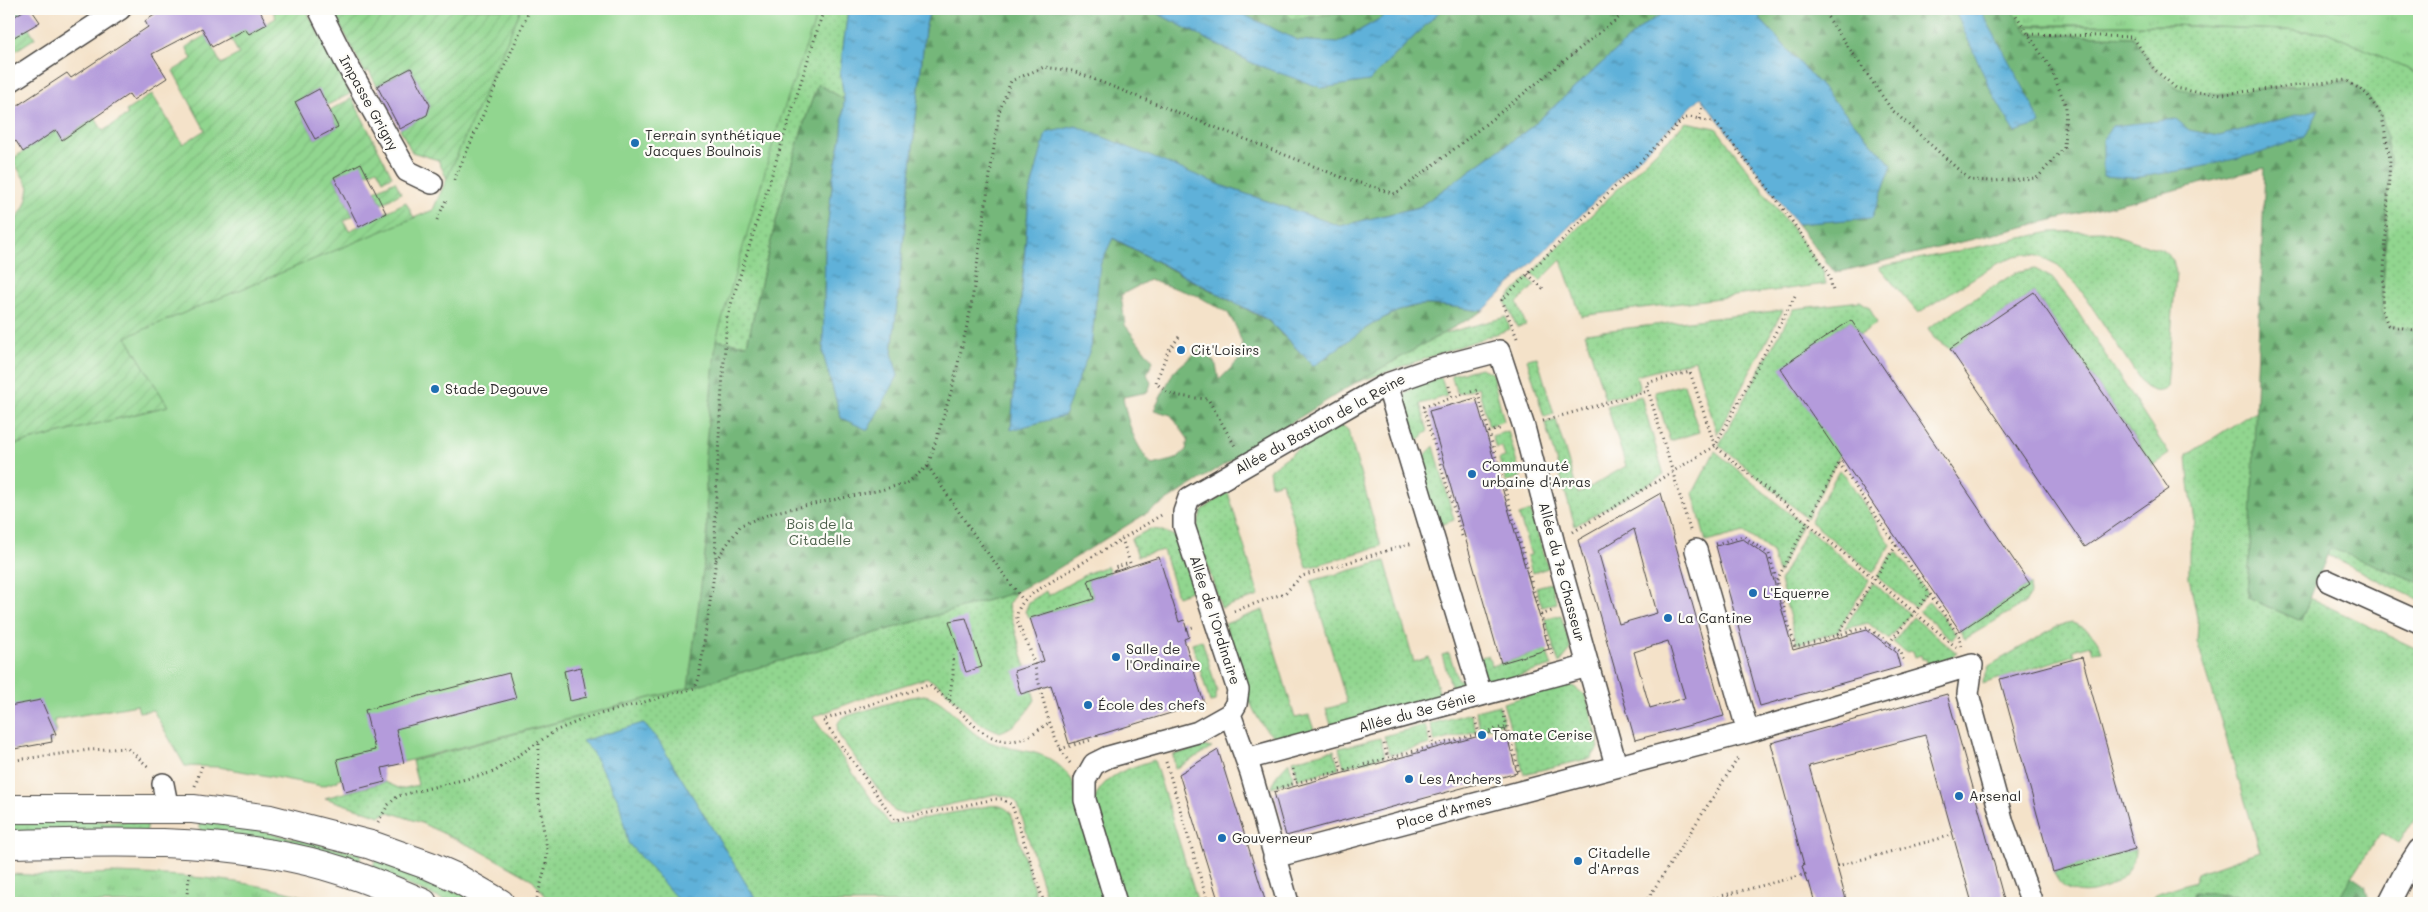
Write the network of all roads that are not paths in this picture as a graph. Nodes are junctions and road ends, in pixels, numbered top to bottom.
1 (120, 9) edge
2 (319, 9) edge
3 (9, 82) edge
4 (444, 187) road end
5 (1499, 351) joint
6 (1387, 384) junction
7 (1184, 512) joint
8 (1696, 550) road end
9 (2328, 582) dead end
10 (2419, 622) edge
11 (1588, 666) junction
12 (1489, 693) junction
13 (1230, 714) junction
14 (1748, 732) junction
15 (1246, 759) junction
16 (1616, 765) junction
17 (9, 809) edge
18 (9, 844) edge
19 (2419, 850) edge
20 (1274, 857) junction
21 (422, 903) edge
22 (500, 903) edge
23 (1116, 903) edge
24 (1288, 903) edge
25 (2032, 903) edge
26 (2389, 903) edge

1 - 3 street
2 - 4 street, Impasse Grigny
5 - 6 street, Allée du Bastion de la Reine
5 - 11 street, Allée du 7e Chasseur
6 - 7 street, Allée du Bastion de la Reine
6 - 12 street
7 - 13 street, Allée de l'Ordinaire
8 - 14 street
9 - 10 street
11 - 12 street, Allée du 3e Génie
11 - 16 street, Allée du 7e Chasseur
12 - 15 street, Allée du 3e Génie
13 - 15 street
13 - 23 street
14 - 16 street, Place d'Armes
14 - 25 street, Place d'Armes
15 - 20 street
16 - 20 street, Place d'Armes
17 - 22 main road
18 - 21 main road
19 - 26 street
20 - 24 street

